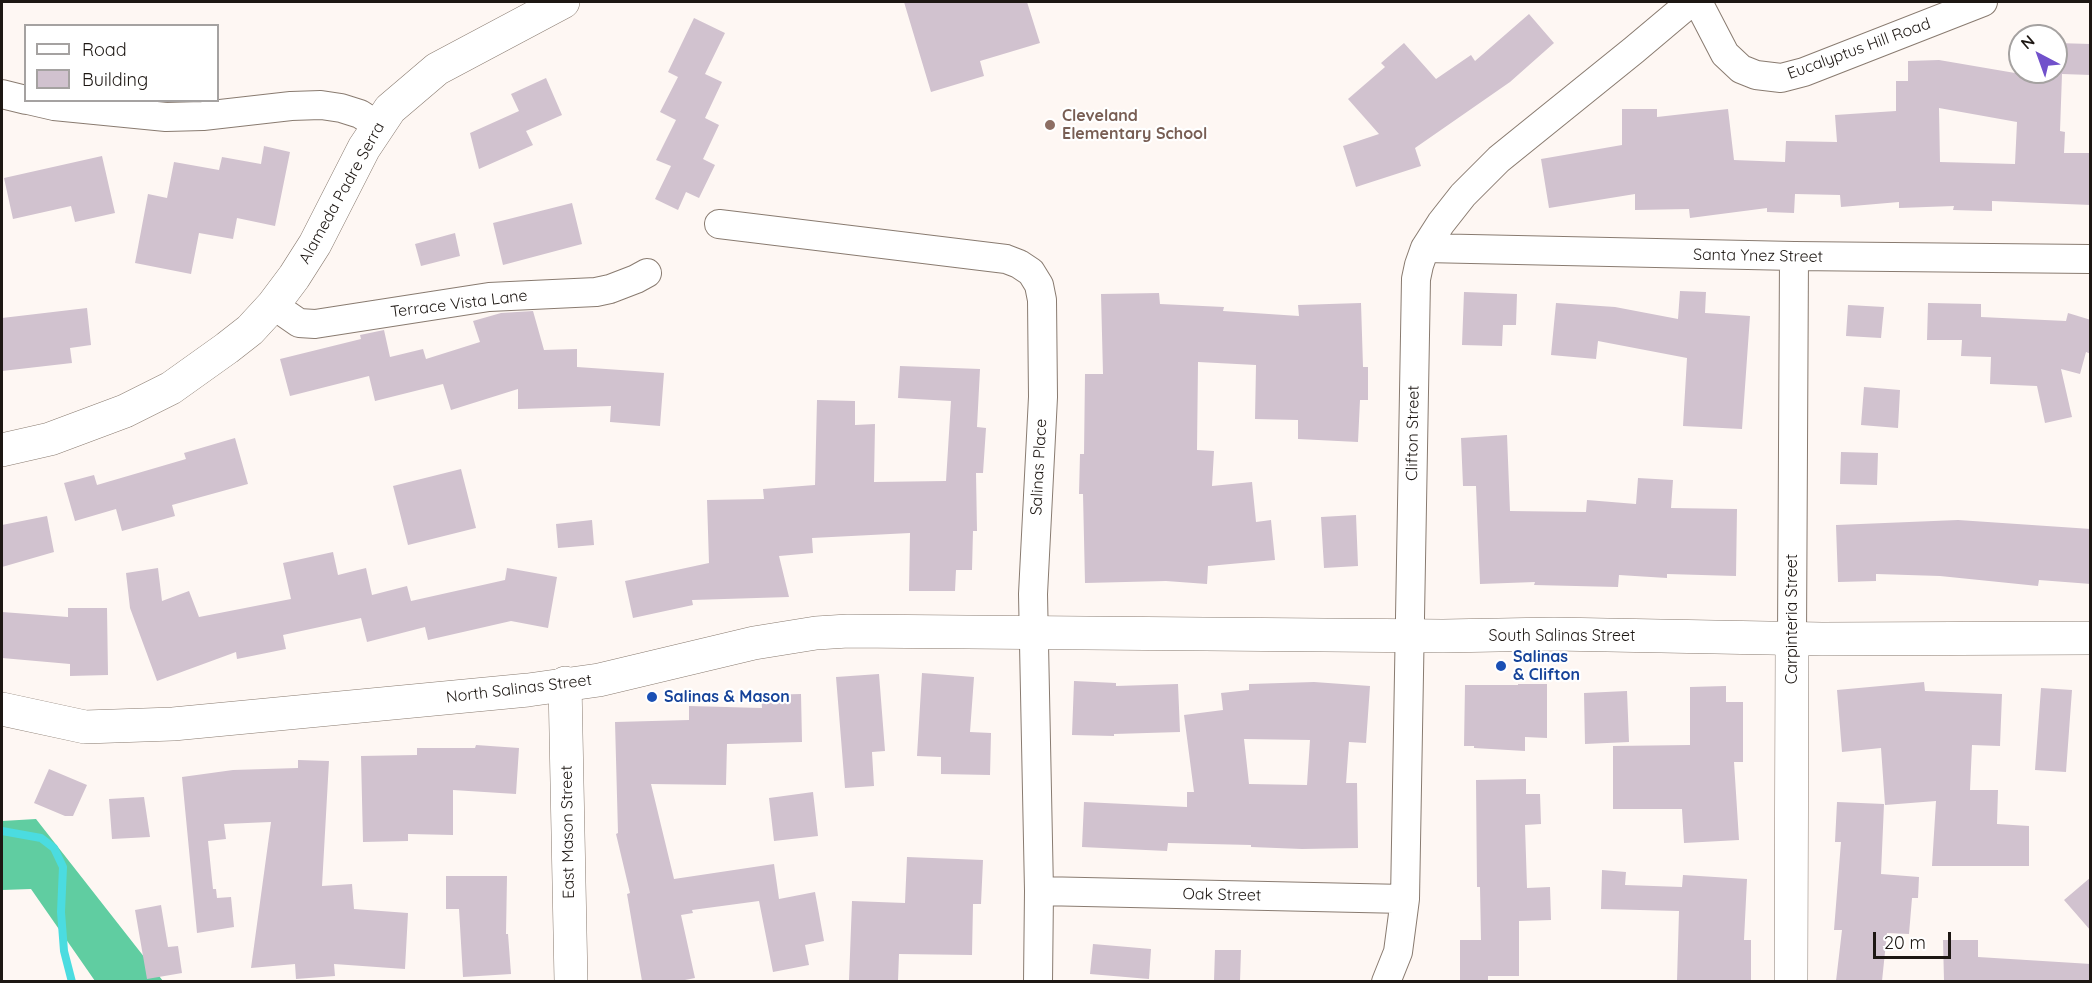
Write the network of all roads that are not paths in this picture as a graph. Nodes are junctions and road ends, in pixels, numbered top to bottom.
1 (563, 2) edge
2 (1691, 2) edge
3 (1698, 2) edge
4 (1983, 2) edge
5 (2, 94) edge
6 (24, 99) edge
7 (36, 102) edge
8 (377, 125) junction
9 (719, 224) dead end
10 (1425, 248) junction
11 (1794, 256) junction
12 (2091, 259) edge
13 (647, 273) dead end
14 (273, 305) junction
15 (2, 450) edge
16 (1034, 633) junction
17 (1410, 636) junction
18 (1792, 638) junction
19 (2091, 638) edge
20 (565, 683) junction
21 (2, 709) edge
22 (1039, 891) junction
23 (1405, 899) junction
24 (571, 981) edge
25 (1038, 981) edge
26 (1386, 981) edge
27 (1791, 981) edge

1 - 8 main road, Alameda Padre Serra
2 - 10 street, Clifton Street
3 - 4 street, Eucalyptus Hill Road
5 - 6 street
7 - 8 street
8 - 14 main road, Alameda Padre Serra
9 - 16 street, Salinas Place
10 - 11 street, Santa Ynez Street
10 - 17 street, Clifton Street
11 - 12 street, Santa Ynez Street
11 - 18 street, Carpinteria Street
13 - 14 street, Terrace Vista Lane
14 - 15 main road, Alameda Padre Serra
16 - 17 main road, South Salinas Street
16 - 20 main road, North Salinas Street
16 - 22 street, Salinas Place
17 - 18 main road, South Salinas Street
17 - 23 street, Clifton Street
18 - 19 main road, South Salinas Street
18 - 27 main road, Carpinteria Street
20 - 21 main road, North Salinas Street
20 - 24 main road, East Mason Street
22 - 23 street, Oak Street
22 - 25 street, Salinas Place
23 - 26 street, Clifton Street

